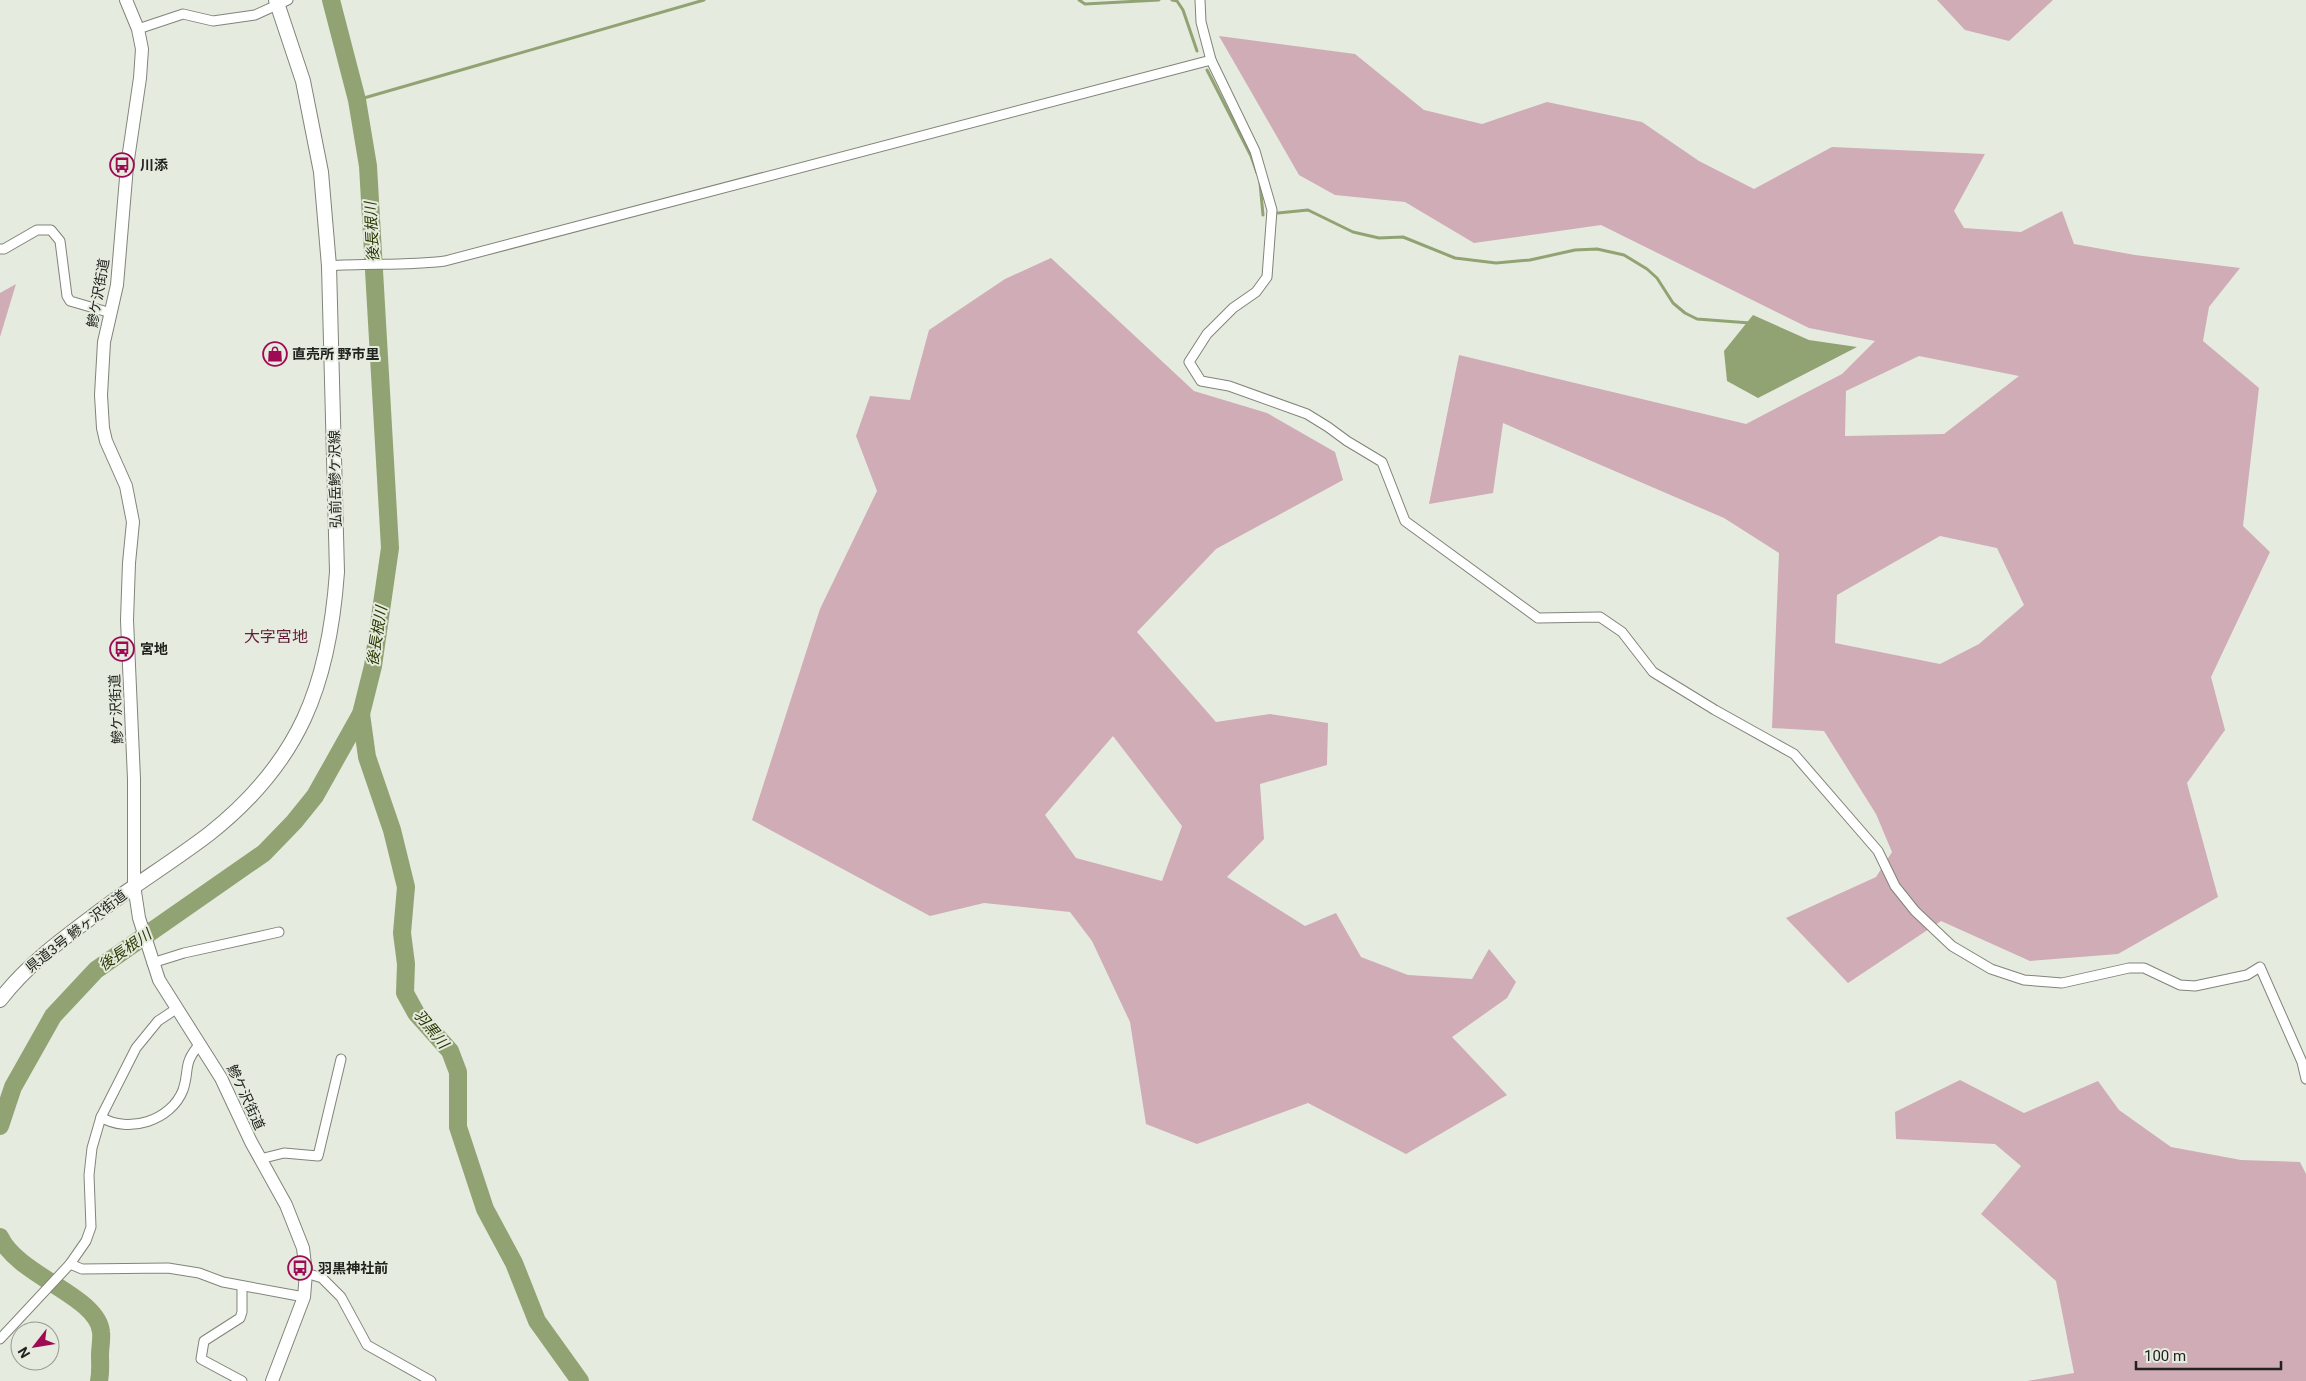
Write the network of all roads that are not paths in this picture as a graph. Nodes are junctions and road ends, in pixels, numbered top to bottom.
1 (126, 0) edge
2 (1200, 0) edge
3 (281, 2) edge
4 (138, 29) junction
5 (1210, 60) junction
6 (0, 249) edge
7 (329, 266) junction
8 (111, 314) junction
9 (134, 885) junction
10 (279, 932) dead end
11 (150, 958) junction
12 (0, 1000) edge
13 (176, 1008) junction
14 (200, 1044) junction
15 (341, 1059) dead end
16 (2306, 1079) edge
17 (101, 1117) junction
18 (260, 1159) junction
19 (70, 1264) junction
20 (306, 1273) junction
21 (242, 1286) junction
22 (304, 1296) junction
23 (0, 1339) edge
24 (242, 1381) edge
25 (272, 1381) edge
26 (431, 1381) edge

1 - 4 street, 鰺ケ沢街道
2 - 5 street
3 - 4 street
3 - 7 main road, 弘前岳鰺ケ沢線
4 - 8 street, 鰺ケ沢街道
5 - 7 street
5 - 16 street
6 - 8 street
7 - 9 main road, 弘前岳鰺ケ沢線
8 - 9 street, 鰺ケ沢街道
9 - 11 street, 鰺ケ沢街道
9 - 12 main road, 県道3号 鰺ヶ沢街道
10 - 11 street
11 - 13 street, 鰺ケ沢街道
13 - 14 street, 鰺ケ沢街道
13 - 17 street
14 - 17 street
14 - 18 street, 鰺ケ沢街道
15 - 18 street
17 - 19 street
18 - 20 street, 鰺ケ沢街道
19 - 21 street
19 - 23 street
20 - 22 street, 鰺ケ沢街道
20 - 26 street
21 - 22 street
21 - 24 street
22 - 25 street, 鰺ケ沢街道

